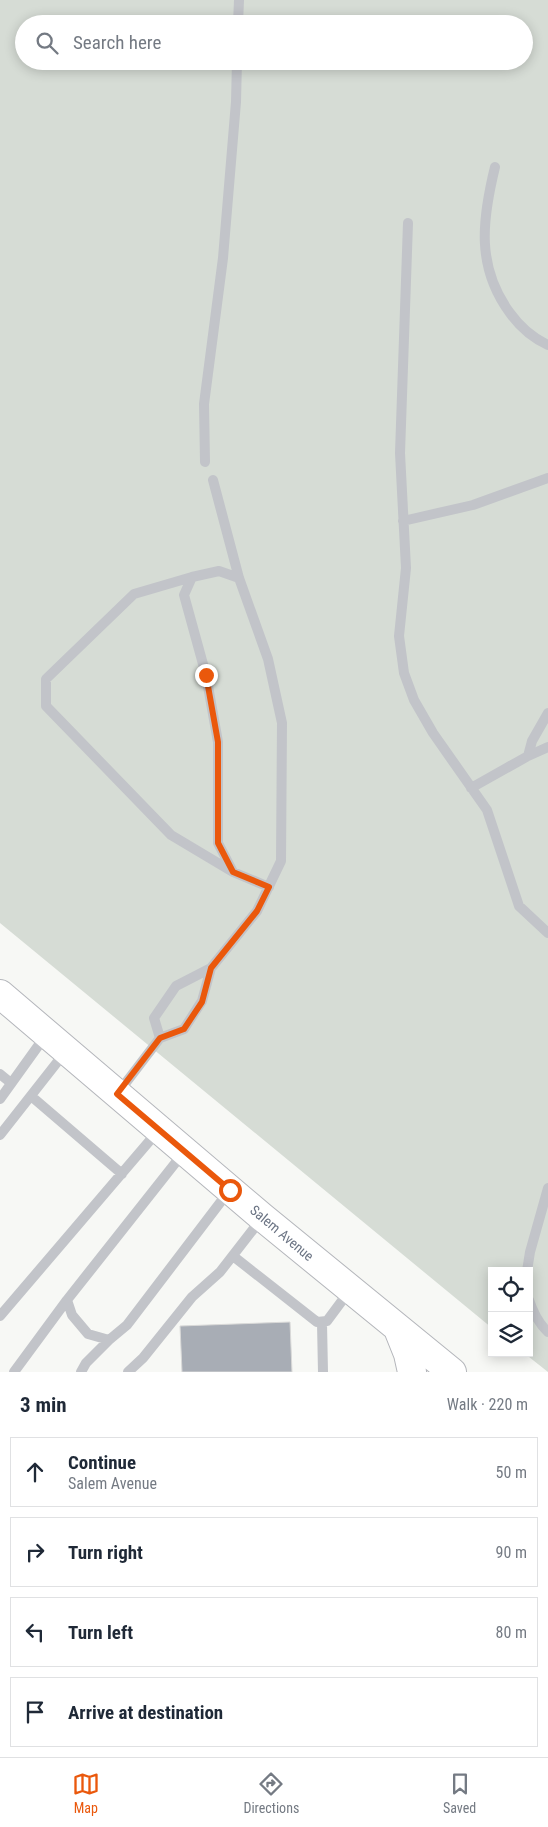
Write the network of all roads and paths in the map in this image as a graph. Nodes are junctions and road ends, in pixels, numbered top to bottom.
1 (239, 0) edge
2 (238, 15) edge
3 (237, 70) edge
4 (495, 166) dead end
5 (408, 223) dead end
6 (548, 345) edge
7 (205, 462) dead end
8 (548, 478) edge
9 (213, 480) dead end
10 (404, 521) junction
11 (192, 577) junction
12 (239, 578) junction
13 (548, 713) edge
14 (548, 747) edge
15 (528, 756) junction
16 (471, 788) junction
17 (233, 872) junction
18 (269, 887) junction
19 (548, 933) edge
20 (211, 968) junction
21 (0, 994) edge
22 (160, 1038) junction
23 (57, 1042) junction
24 (0, 1074) edge
25 (12, 1083) junction
26 (117, 1094) junction
27 (31, 1096) junction
28 (0, 1099) edge
29 (159, 1130) junction
30 (0, 1135) edge
31 (185, 1151) junction
32 (122, 1174) junction
33 (548, 1188) edge
34 (230, 1190) junction
35 (262, 1217) junction
36 (232, 1256) junction
37 (528, 1267) edge
38 (350, 1289) junction
39 (67, 1300) junction
40 (533, 1312) edge
41 (0, 1316) edge
42 (322, 1323) junction
43 (398, 1328) junction
44 (548, 1332) edge
45 (109, 1340) junction
46 (14, 1372) edge
47 (81, 1372) edge
48 (128, 1372) edge
49 (323, 1372) edge
50 (412, 1372) edge
51 (452, 1372) edge

1 - 2 lane
3 - 7 lane
4 - 6 lane
5 - 10 lane
8 - 10 lane
9 - 12 lane
10 - 16 lane
11 - 12 lane
11 - 17 lane
11 - 17 lane
12 - 18 lane
13 - 15 lane
14 - 15 lane
15 - 16 lane
16 - 19 lane
17 - 18 lane
18 - 20 lane
20 - 22 lane
20 - 22 lane
21 - 23 main road, Salem Avenue
22 - 26 lane
23 - 25 lane
23 - 26 main road, Salem Avenue
23 - 27 lane
24 - 25 lane
25 - 28 lane
26 - 29 main road, Salem Avenue
27 - 30 lane
27 - 32 lane
29 - 31 main road, Salem Avenue
29 - 32 lane
31 - 34 main road, Salem Avenue
31 - 39 lane
32 - 41 lane
33 - 37 lane
34 - 35 main road, Salem Avenue
34 - 45 lane
35 - 36 lane
35 - 38 main road, Salem Avenue
36 - 42 lane
36 - 48 lane
38 - 42 lane
38 - 43 main road, Salem Avenue
39 - 45 lane
39 - 46 lane
40 - 44 lane
42 - 49 lane
43 - 50 main road
43 - 51 main road, Salem Avenue
45 - 47 lane

